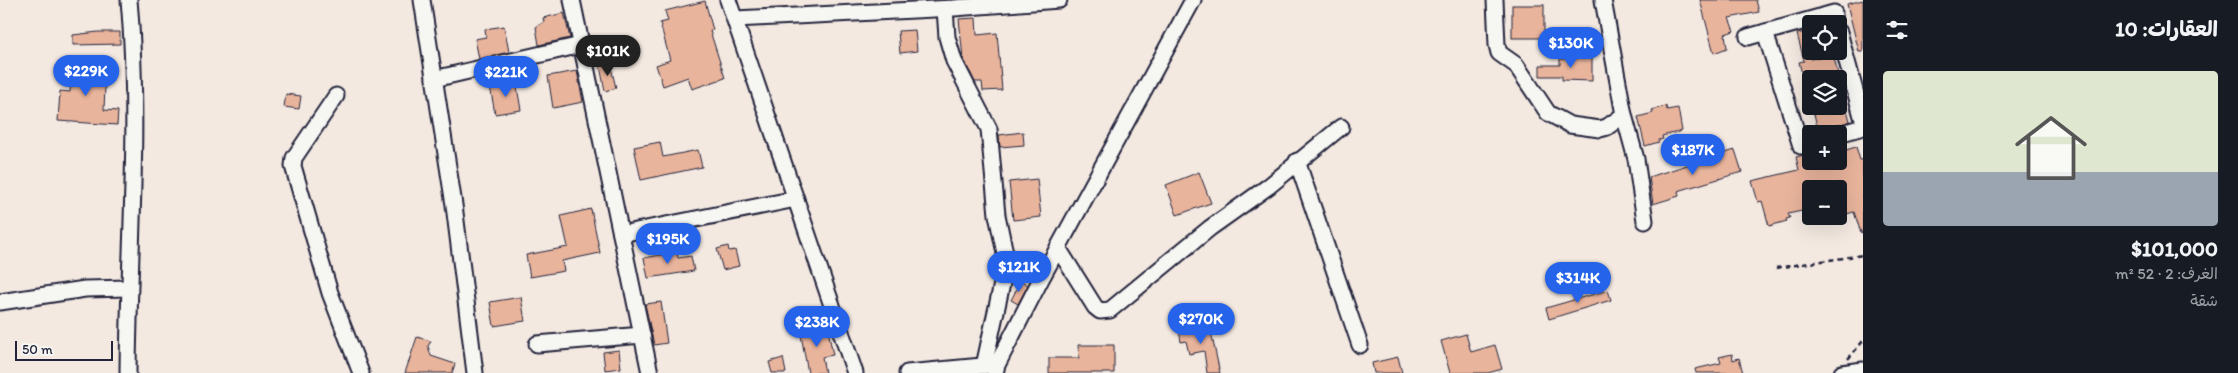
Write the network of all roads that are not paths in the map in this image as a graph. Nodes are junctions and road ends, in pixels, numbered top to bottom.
1 (129, 0) edge
2 (422, 0) edge
3 (572, 0) edge
4 (728, 0) edge
5 (1059, 0) edge
6 (1193, 0) edge
7 (1495, 0) edge
8 (1603, 0) edge
9 (945, 9) junction
10 (1833, 12) edge
11 (735, 20) junction
12 (1765, 32) junction
13 (1748, 37) dead end
14 (581, 45) junction
15 (1847, 60) edge
16 (434, 79) junction
17 (336, 96) dead end
18 (1624, 115) junction
19 (1863, 120) edge
20 (1341, 127) dead end
21 (1863, 127) edge
22 (1847, 132) edge
23 (1802, 146) edge
24 (1297, 161) junction
25 (796, 199) junction
26 (1645, 221) dead end
27 (621, 234) junction
28 (1058, 248) junction
29 (129, 288) junction
30 (0, 302) edge
31 (642, 335) junction
32 (538, 344) dead end
33 (1360, 345) dead end
34 (992, 368) edge
35 (1863, 370) edge
36 (128, 373) edge
37 (361, 373) edge
38 (475, 373) edge
39 (650, 373) edge
40 (856, 373) edge
41 (907, 373) edge
42 (1842, 373) edge

1 - 29 street
2 - 16 street
3 - 14 street
4 - 11 street
5 - 9 street
6 - 28 street
7 - 18 street
8 - 18 street
9 - 11 street
9 - 34 street
10 - 12 street
11 - 25 street
12 - 13 street
12 - 23 street
14 - 16 street
14 - 27 street
15 - 19 street
16 - 38 street
17 - 37 street
18 - 26 street
20 - 24 street
21 - 22 street
24 - 28 street
24 - 33 street
25 - 27 street
25 - 40 street
27 - 31 street
28 - 34 street
29 - 30 street
29 - 36 street
31 - 32 street
31 - 39 street
34 - 41 street
35 - 42 street

